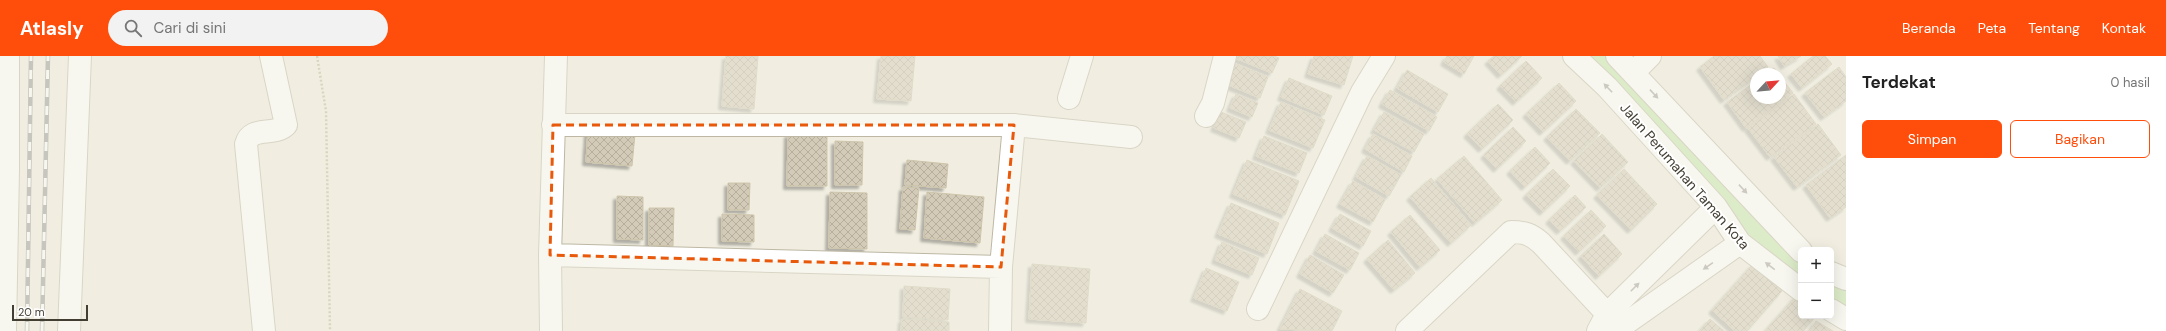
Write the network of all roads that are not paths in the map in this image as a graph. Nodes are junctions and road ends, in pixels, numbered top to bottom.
1 (8, 56) edge
2 (80, 56) edge
3 (271, 56) edge
4 (556, 56) edge
5 (1082, 56) edge
6 (1225, 56) edge
7 (1384, 56) edge
8 (1574, 56) edge
9 (1617, 56) edge
10 (1650, 56) edge
11 (1634, 72) junction
12 (1069, 98) dead end
13 (1206, 116) dead end
14 (553, 125) junction
15 (1014, 125) junction
16 (1131, 136) dead end
17 (4, 170) edge
18 (1716, 207) junction
19 (1740, 244) junction
20 (1798, 248) edge
21 (550, 255) junction
22 (1001, 267) junction
23 (1834, 274) edge
24 (1846, 279) edge
25 (1798, 288) edge
26 (1258, 309) dead end
27 (1834, 312) edge
28 (1846, 319) edge
29 (1612, 327) edge
30 (5, 331) edge
31 (69, 331) edge
32 (264, 331) edge
33 (551, 331) edge
34 (1000, 331) edge
35 (1407, 331) edge

1 - 17 street
2 - 31 street
3 - 32 street
4 - 14 street
5 - 12 street
6 - 13 street
7 - 26 street
18 -> 8 street, Jalan Perumahan Taman Kota
9 - 11 street
10 - 11 street
11 -> 20 street
14 - 15 street
14 - 21 street
15 - 16 street
15 - 22 street
17 - 30 street
18 - 19 street, Jalan Perumahan Taman Kota
29 -> 18 street
25 -> 19 street, Jalan Perumahan Taman Kota
19 -> 29 street
21 - 22 street
21 - 33 street
22 - 34 street
23 - 24 street
27 - 28 street
29 - 35 street

